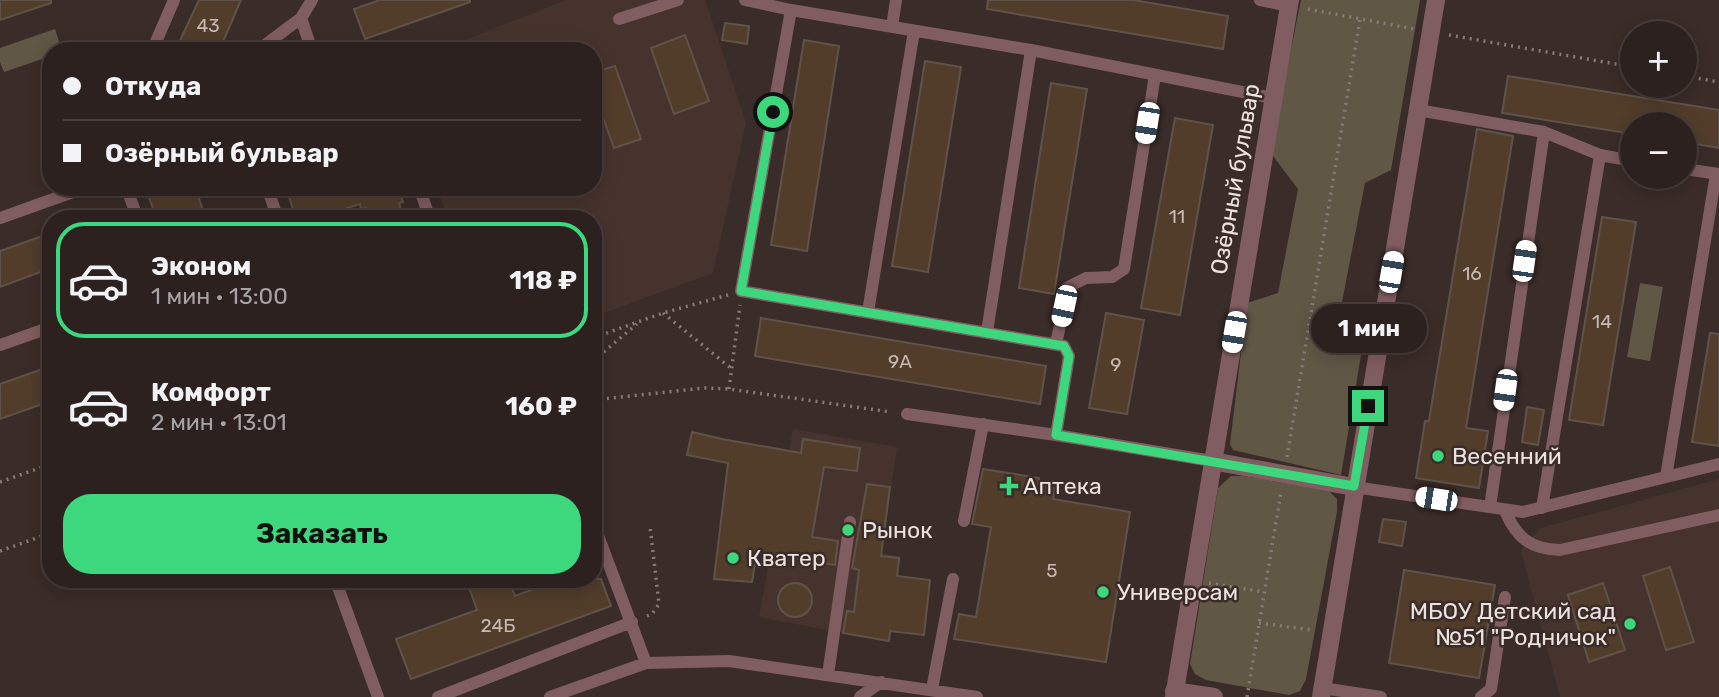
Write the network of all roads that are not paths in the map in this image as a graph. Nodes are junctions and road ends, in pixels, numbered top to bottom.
1 (174, 0) edge
2 (312, 0) edge
3 (678, 0) edge
4 (745, 0) edge
5 (896, 0) edge
6 (1259, 0) edge
7 (1436, 0) edge
8 (1289, 3) edge
9 (791, 10) junction
10 (301, 18) junction
11 (619, 19) dead end
12 (892, 27) junction
13 (914, 31) junction
14 (156, 42) edge
15 (269, 42) edge
16 (309, 42) edge
17 (1031, 50) junction
18 (1155, 75) junction
19 (1273, 98) junction
20 (1418, 110) junction
21 (1544, 132) junction
22 (1600, 155) junction
23 (1620, 159) edge
24 (1697, 171) edge
25 (1717, 174) edge
26 (62, 196) edge
27 (0, 218) edge
28 (869, 312) junction
29 (42, 330) edge
30 (987, 332) junction
31 (1056, 344) junction
32 (0, 345) edge
33 (907, 414) road end
34 (983, 424) junction
35 (1056, 435) junction
36 (1212, 461) junction
37 (1719, 464) edge
38 (1666, 477) junction
39 (1354, 486) junction
40 (1490, 507) junction
41 (1542, 508) junction
42 (1505, 511) junction
43 (1719, 515) edge
44 (964, 521) dead end
45 (850, 523) dead end
46 (602, 546) edge
47 (953, 579) dead end
48 (338, 588) edge
49 (1505, 597) dead end
50 (632, 622) junction
51 (646, 663) junction
52 (828, 675) junction
53 (881, 682) junction
54 (932, 689) junction
55 (1322, 692) edge
56 (1174, 694) edge
57 (378, 697) edge
58 (438, 697) edge
59 (550, 697) edge
60 (860, 697) edge
61 (977, 697) edge
62 (1214, 697) edge
63 (1381, 697) edge
64 (1481, 697) edge

1 - 14 lane
2 - 10 lane
3 - 11 lane
4 - 9 lane
5 - 12 lane
6 - 8 lane
7 - 20 street
8 - 19 street, Озёрный бульвар
9 - 12 lane
9 - 28 lane
10 - 15 lane
10 - 16 lane
12 - 13 lane
13 - 17 lane
13 - 28 lane
17 - 18 lane
17 - 30 lane
18 - 19 lane
18 - 31 lane
19 - 36 street, Озёрный бульвар
20 - 21 lane
20 - 39 street
21 - 22 lane
21 - 40 lane
22 - 23 lane
22 - 41 lane
24 - 25 lane
25 - 38 lane
26 - 27 lane
28 - 30 lane
29 - 32 lane
30 - 31 lane
31 - 35 lane
33 - 34 lane
34 - 35 lane
34 - 44 lane
35 - 36 lane
36 - 39 street
36 - 56 street, Озёрный бульвар
37 - 38 lane
38 - 41 lane
39 - 40 lane
39 - 55 street
40 - 42 lane
41 - 42 lane
42 - 43 lane
45 - 52 lane
46 - 50 lane
47 - 54 lane
48 - 57 lane
49 - 64 lane
50 - 51 lane
50 - 58 lane
51 - 52 lane
51 - 59 lane
52 - 53 lane
53 - 54 lane
53 - 60 lane
54 - 61 lane
55 - 63 lane
56 - 62 street

